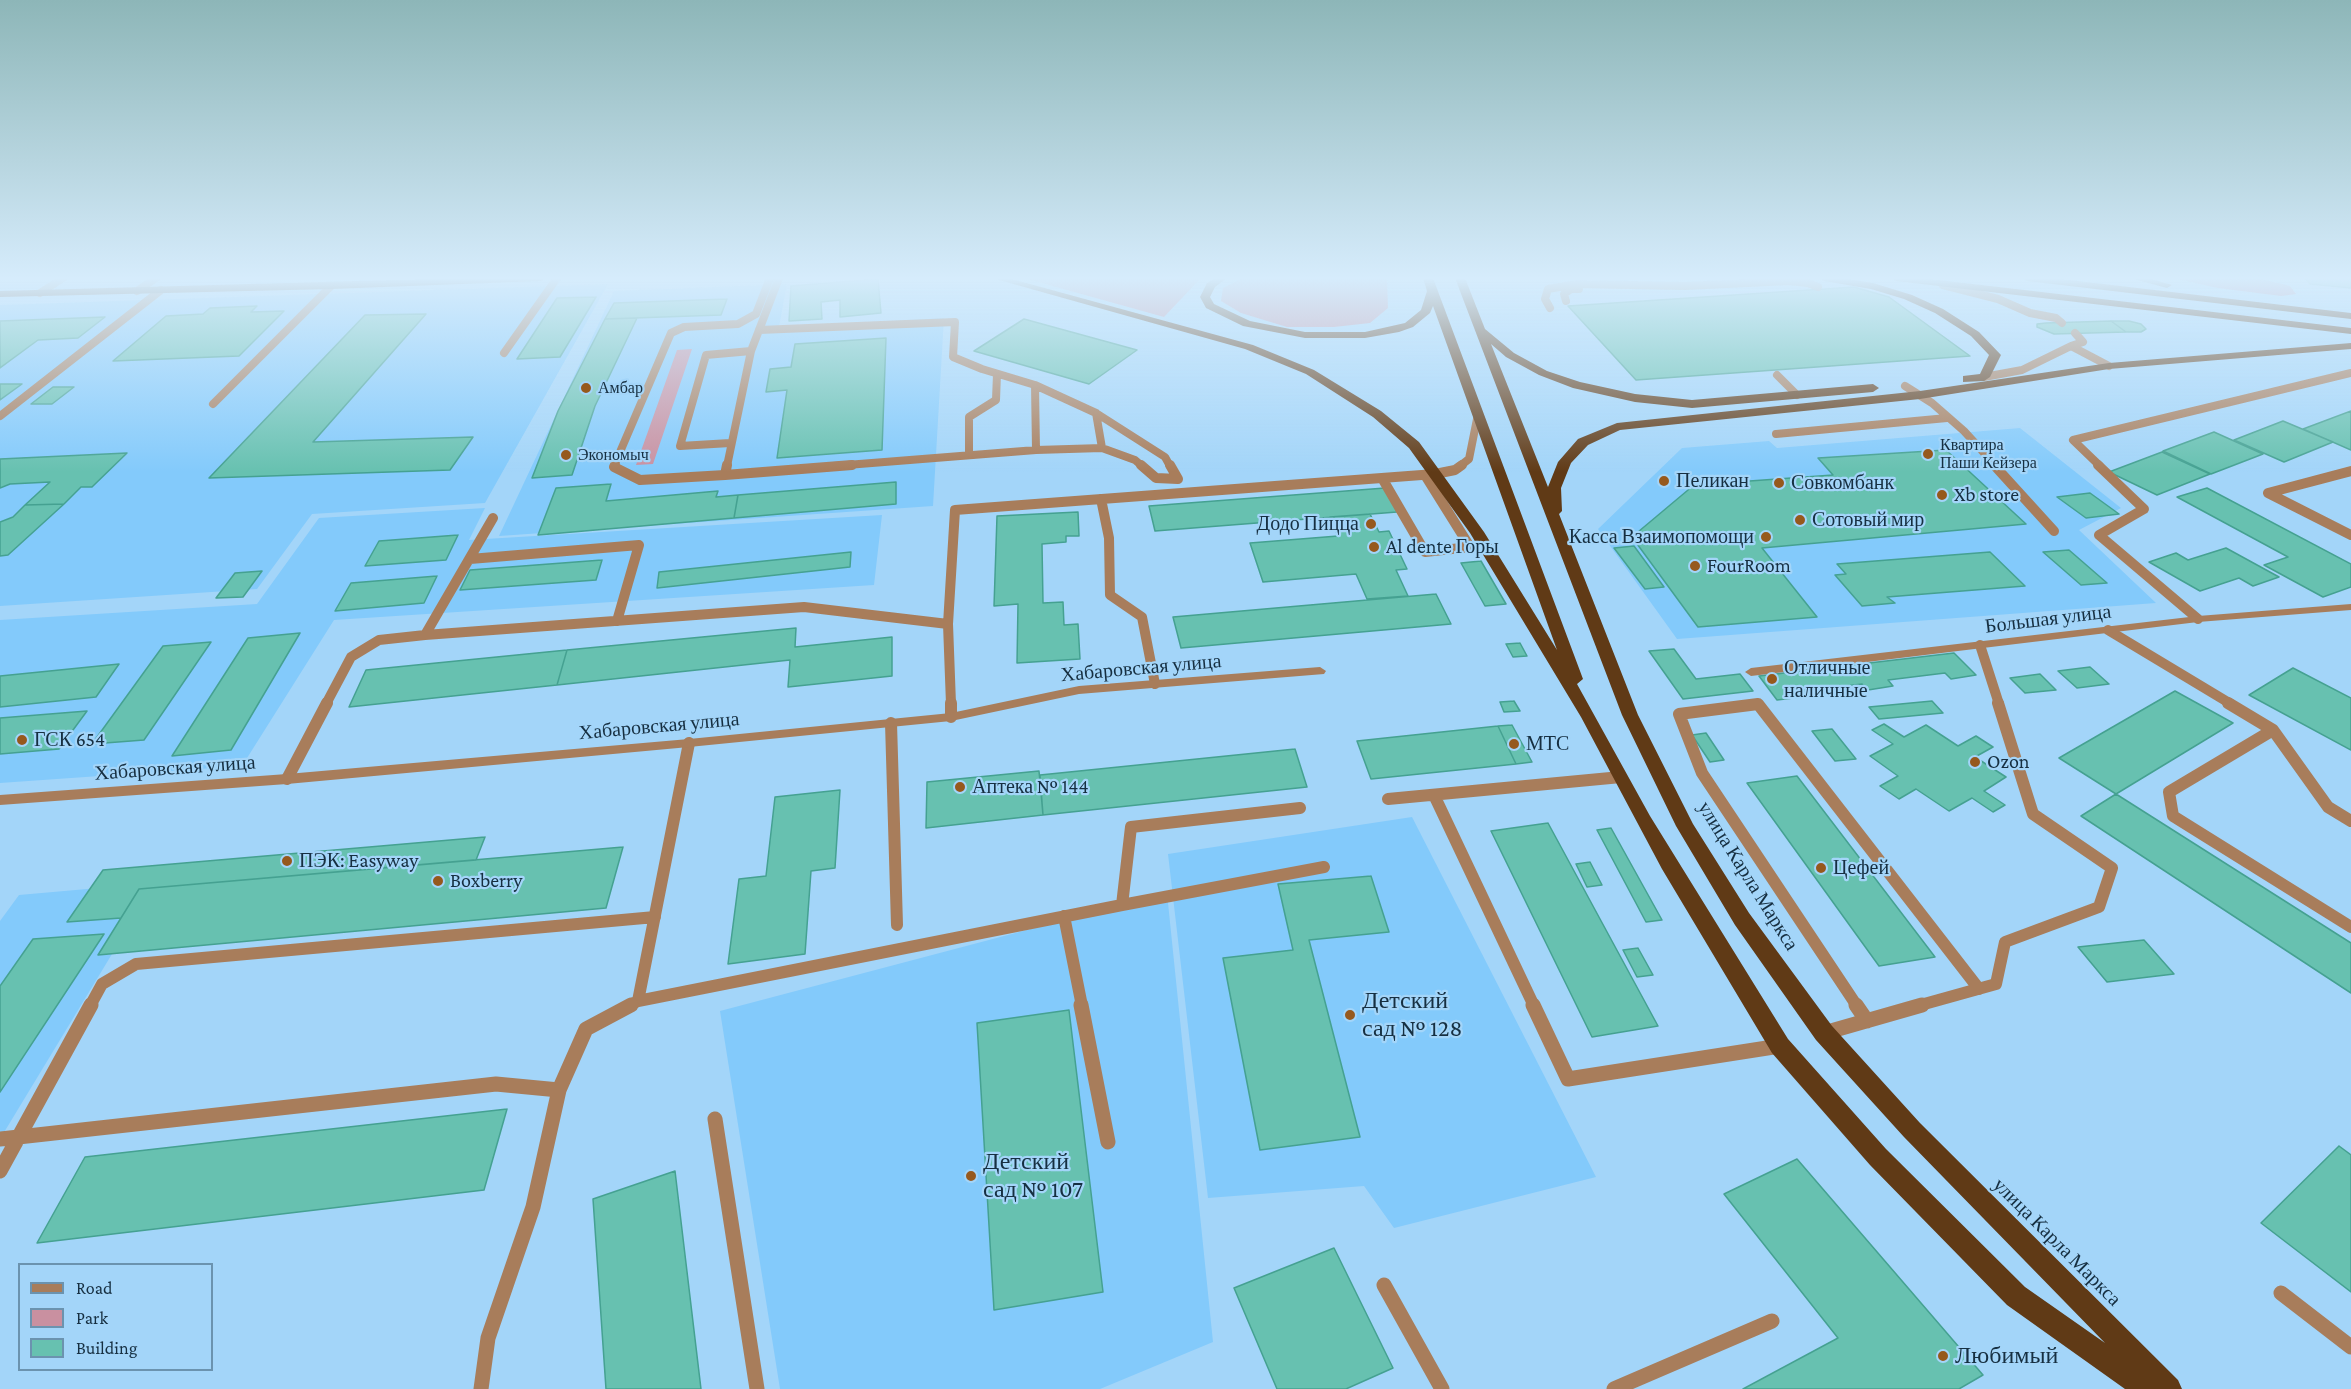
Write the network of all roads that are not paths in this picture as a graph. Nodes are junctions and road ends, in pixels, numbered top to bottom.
1 (94, 343) edge
2 (274, 343) edge
3 (511, 343) edge
4 (667, 343) edge
5 (754, 343) edge
6 (954, 343) edge
7 (1232, 343) edge
8 (1452, 343) edge
9 (1485, 343) edge
10 (1494, 343) edge
11 (1985, 343) edge
12 (2081, 343) edge
13 (2071, 346) junction
14 (2351, 346) edge
15 (751, 351) junction
16 (504, 353) dead end
17 (2109, 366) junction
18 (2351, 373) edge
19 (997, 374) junction
20 (1777, 375) dead end
21 (1984, 376) junction
22 (1035, 385) junction
23 (1905, 386) junction
24 (1797, 395) junction
25 (1920, 395) junction
26 (213, 404) dead end
27 (1096, 413) junction
28 (1478, 414) junction
29 (0, 416) edge
30 (1947, 418) junction
31 (1776, 434) dead end
32 (730, 442) junction
33 (1102, 448) junction
34 (1035, 450) junction
35 (969, 455) junction
36 (2351, 471) edge
37 (725, 475) junction
38 (1430, 475) junction
39 (1382, 478) junction
40 (1101, 499) junction
41 (494, 518) dead end
42 (1556, 524) junction
43 (2054, 531) dead end
44 (2351, 535) edge
45 (470, 559) junction
46 (2351, 607) edge
47 (2198, 620) junction
48 (617, 621) junction
49 (948, 624) junction
50 (2108, 630) junction
51 (425, 635) junction
52 (1980, 645) junction
53 (1320, 671) dead end
54 (1751, 672) dead end
55 (1155, 684) junction
56 (951, 717) junction
57 (1589, 717) junction
58 (891, 723) junction
59 (2273, 730) junction
60 (689, 743) junction
61 (1621, 777) junction
62 (287, 779) junction
63 (1434, 795) junction
64 (1388, 799) dead end
65 (1, 801) edge
66 (1300, 808) dead end
67 (2351, 821) edge
68 (1324, 867) dead end
69 (1122, 905) junction
70 (1064, 916) junction
71 (655, 918) junction
72 (897, 925) dead end
73 (2351, 927) edge
74 (1979, 988) junction
75 (638, 1001) junction
76 (1867, 1021) junction
77 (1824, 1033) junction
78 (1780, 1046) junction
79 (559, 1090) junction
80 (715, 1119) dead end
81 (19, 1137) junction
82 (0, 1139) edge
83 (1108, 1142) dead end
84 (0, 1172) edge
85 (1384, 1285) dead end
86 (2281, 1293) dead end
87 (1772, 1321) dead end
88 (2351, 1347) edge
89 (481, 1389) edge
90 (757, 1389) edge
91 (1442, 1389) edge
92 (1614, 1389) edge
93 (2148, 1389) edge
94 (2169, 1389) edge

1 - 29 lane
2 - 26 lane
3 - 16 lane
4 - 37 lane
5 - 15 lane
6 - 19 lane
7 - 38 highway
8 - 28 highway
9 - 42 highway, улица Карла Маркса
10 - 24 highway
11 - 21 highway
12 - 13 lane
13 - 17 lane
13 - 21 lane
14 - 17 highway
15 - 32 lane
15 - 32 lane
17 - 25 highway
18 - 47 lane
19 - 22 lane
19 - 35 lane
20 - 24 lane
21 - 23 highway
22 - 27 lane
22 - 34 lane
23 - 24 highway
23 - 25 lane
25 - 30 lane
25 - 42 highway
27 - 33 lane
27 - 33 lane
28 - 38 lane
28 - 57 highway
30 - 31 lane
30 - 43 lane
32 - 37 lane
33 - 34 lane
34 - 35 lane
35 - 37 lane
36 - 44 lane
38 - 39 lane
38 - 39 lane
38 - 57 highway
39 - 40 lane
40 - 49 lane
40 - 55 lane
41 - 45 lane
42 - 77 highway, улица Карла Маркса
45 - 48 lane
45 - 51 lane
46 - 47 street, Большая улица
47 - 50 street, Большая улица
48 - 49 lane
48 - 51 lane
49 - 56 lane
50 - 52 street, Большая улица
50 - 59 lane
51 - 62 lane
52 - 54 street, Большая улица
52 - 74 lane
53 - 55 street, Хабаровская улица
55 - 56 street, Хабаровская улица
56 - 58 street, Хабаровская улица
57 - 61 highway
58 - 60 street, Хабаровская улица
58 - 72 lane
59 - 67 lane
59 - 73 lane
60 - 62 street, Хабаровская улица
60 - 71 lane
61 - 63 lane
61 - 78 highway
62 - 65 street, Хабаровская улица
63 - 64 lane
63 - 78 lane
66 - 69 lane
68 - 69 lane
69 - 70 lane
70 - 75 lane
70 - 83 lane
71 - 75 lane
71 - 81 lane
74 - 76 lane
74 - 76 lane
75 - 79 lane
76 - 77 lane
77 - 94 highway, улица Карла Маркса
78 - 93 highway
79 - 81 lane
79 - 89 lane
80 - 90 lane
81 - 82 lane
81 - 84 lane
85 - 91 lane
86 - 88 lane
87 - 92 lane

